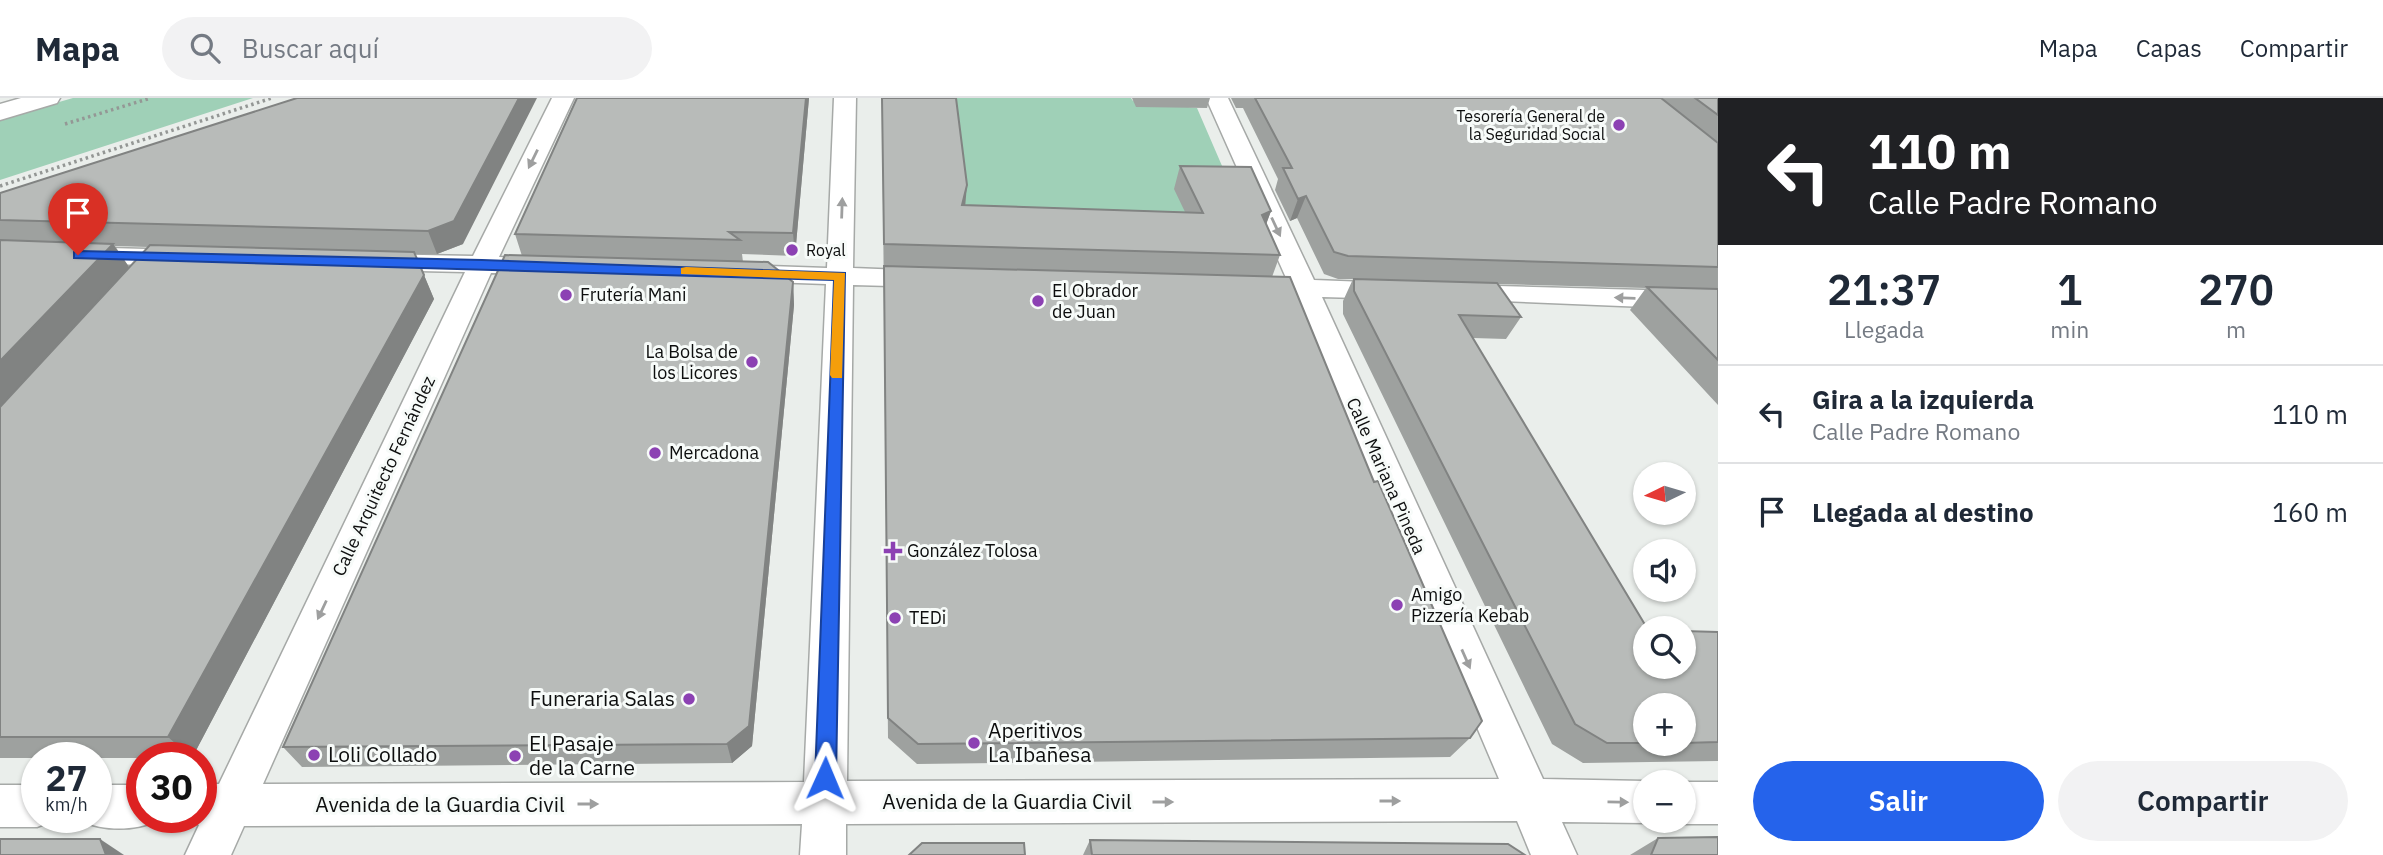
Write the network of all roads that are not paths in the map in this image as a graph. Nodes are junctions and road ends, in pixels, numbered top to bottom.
1 (48, 98) edge
2 (563, 98) edge
3 (845, 98) edge
4 (1217, 98) edge
5 (0, 112) edge
6 (0, 253) edge
7 (156, 258) junction
8 (211, 259) edge
9 (346, 261) edge
10 (482, 264) junction
11 (576, 267) edge
12 (715, 272) edge
13 (840, 276) junction
14 (956, 279) edge
15 (1228, 287) edge
16 (129, 288) edge
17 (1304, 289) junction
18 (1718, 301) edge
19 (1528, 800) junction
20 (1633, 802) edge
21 (217, 803) edge
22 (825, 803) junction
23 (1696, 803) edge
24 (1718, 803) edge
25 (217, 805) edge
26 (0, 806) edge
27 (21, 806) edge
28 (212, 833) edge
29 (208, 855) edge
30 (823, 855) edge
31 (1554, 855) edge

1 - 5 main road
2 -> 10 street, Calle Arquitecto Fernández
13 -> 3 street
4 -> 17 street, Calle Mariana Pineda
6 - 7 street
7 - 8 street
7 - 16 street
9 - 10 street
10 - 11 street
10 -> 21 street, Calle Arquitecto Fernández
12 - 13 street
13 - 14 street
13 - 22 street
15 - 17 street
18 -> 17 street
17 -> 19 street, Calle Mariana Pineda
19 -> 20 street, Avenida de la Guardia Civil
22 -> 19 street, Avenida de la Guardia Civil
19 - 31 street, Calle Mariana Pineda
25 -> 22 street, Avenida de la Guardia Civil
22 - 30 street
23 - 24 street
26 - 27 street
28 - 29 street, Calle Arquitecto Fernández

